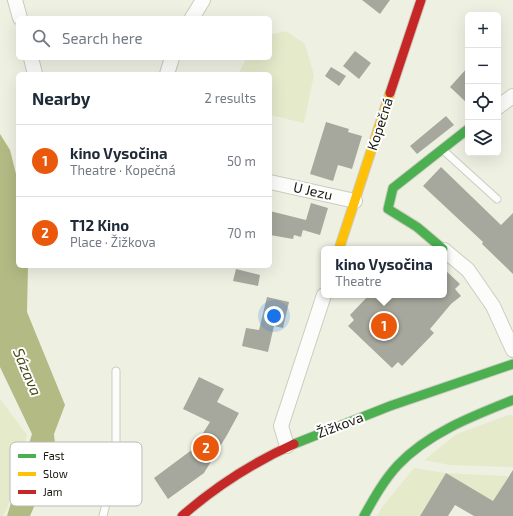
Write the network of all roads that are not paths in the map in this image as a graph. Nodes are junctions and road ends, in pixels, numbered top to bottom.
1 (15, 0) edge
2 (203, 0) edge
3 (421, 0) edge
4 (19, 16) edge
5 (193, 16) edge
6 (32, 60) edge
7 (171, 60) edge
8 (34, 72) edge
9 (168, 72) edge
10 (513, 96) edge
11 (501, 105) edge
12 (465, 131) edge
13 (442, 148) junction
14 (272, 182) edge
15 (497, 199) dead end
16 (355, 201) junction
17 (341, 246) edge
18 (438, 246) edge
19 (447, 253) edge
20 (323, 298) edge
21 (513, 350) edge
22 (513, 364) edge
23 (116, 371) dead end
24 (513, 400) edge
25 (116, 442) edge
26 (287, 446) junction
27 (105, 506) edge
28 (103, 516) edge
29 (182, 516) edge
30 (364, 516) edge

1 - 4 street
2 - 5 street
3 - 16 street, Kopečná
6 - 8 street
7 - 9 street
10 - 11 street
12 - 13 street
13 - 15 lane
13 - 18 street
14 - 16 street, U Jezu
16 - 17 street, Kopečná
19 - 21 street
20 - 26 street
22 - 26 street, Žižkova
23 - 25 lane
24 - 30 street
26 - 29 street, Žižkova
27 - 28 lane

